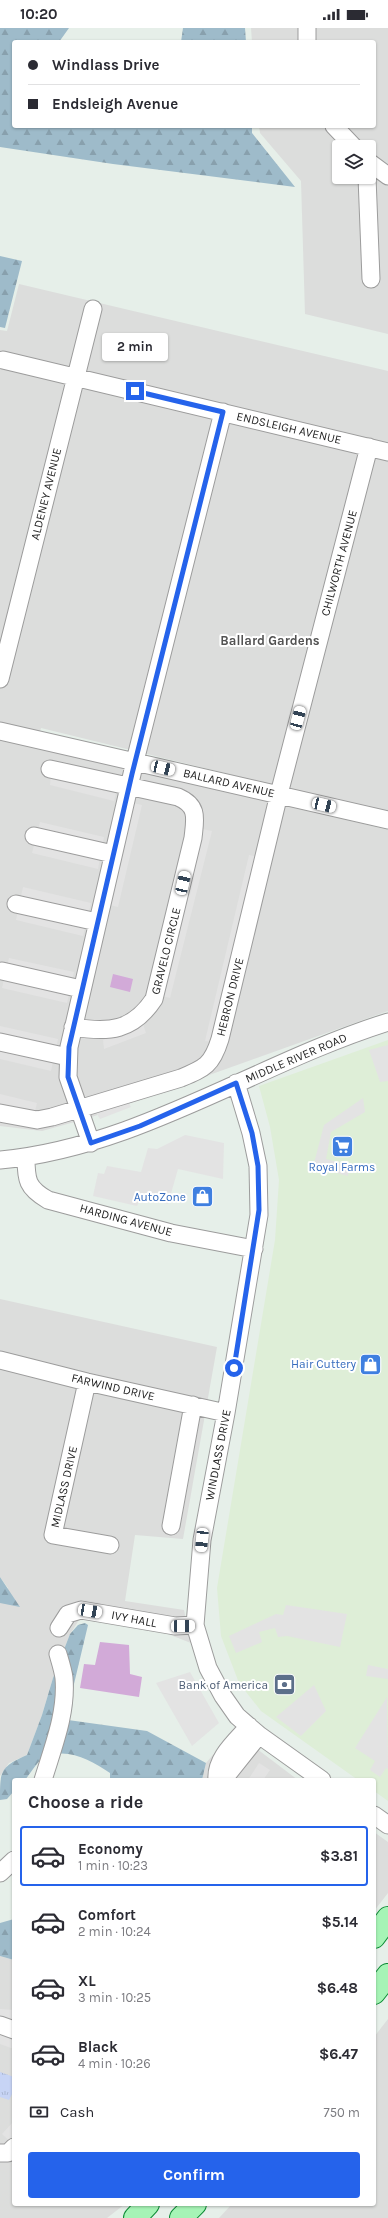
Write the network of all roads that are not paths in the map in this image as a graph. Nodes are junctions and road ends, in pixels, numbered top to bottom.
1 (307, 28) edge
2 (307, 40) edge
3 (336, 128) edge
4 (347, 140) edge
5 (376, 171) edge
6 (388, 176) edge
7 (370, 184) edge
8 (371, 279) dead end
9 (92, 309) dead end
10 (3, 360) dead end
11 (75, 377) junction
12 (223, 412) junction
13 (369, 447) junction
14 (388, 452) edge
15 (0, 679) edge
16 (0, 731) edge
17 (135, 761) junction
18 (50, 769) dead end
19 (129, 787) junction
20 (278, 794) junction
21 (388, 820) edge
22 (34, 836) dead end
23 (113, 854) junction
24 (16, 904) dead end
25 (97, 922) junction
26 (2, 971) dead end
27 (82, 989) junction
28 (388, 1022) edge
29 (73, 1027) junction
30 (0, 1042) edge
31 (68, 1057) junction
32 (236, 1083) junction
33 (79, 1110) junction
34 (0, 1113) edge
35 (91, 1143) junction
36 (26, 1157) junction
37 (0, 1160) edge
38 (254, 1249) junction
39 (0, 1360) edge
40 (87, 1382) junction
41 (193, 1405) junction
42 (226, 1413) junction
43 (171, 1526) dead end
44 (110, 1546) dead end
45 (195, 1625) junction
46 (59, 1628) dead end
47 (58, 1654) dead end
48 (254, 1731) junction
49 (44, 1778) edge
50 (217, 1778) edge
51 (224, 1778) edge
52 (319, 1778) edge
53 (376, 1816) edge
54 (388, 1825) edge
55 (12, 1862) edge
56 (0, 1873) edge
57 (388, 1918) edge
58 (376, 1934) edge
59 (388, 1975) edge
60 (376, 1990) edge
61 (0, 2025) edge
62 (12, 2029) edge
63 (146, 2206) edge
64 (193, 2206) edge
65 (134, 2218) edge
66 (181, 2218) edge

1 - 2 street
3 - 4 street
5 - 6 street
7 - 8 street
9 - 11 street, ALDENEY AVENUE
10 - 11 street, ENDSLEIGH AVENUE
11 - 12 street, ENDSLEIGH AVENUE
11 - 15 street, ALDENEY AVENUE
12 - 13 street, ENDSLEIGH AVENUE
12 - 17 street
13 - 14 street, ENDSLEIGH AVENUE
13 - 20 street, CHILWORTH AVENUE
16 - 17 street, BALLARD AVENUE
17 - 19 street
17 - 20 street, BALLARD AVENUE
18 - 19 street, GRAVELO CIRCLE
19 - 23 street
19 - 29 street, GRAVELO CIRCLE
20 - 21 street, BALLARD AVENUE
20 - 33 street, HEBRON DRIVE
22 - 23 street
23 - 25 street
24 - 25 street
25 - 27 street
26 - 27 street
27 - 29 street
28 - 32 street, MIDDLE RIVER ROAD
29 - 31 street
30 - 31 street
31 - 33 street
32 - 35 street, MIDDLE RIVER ROAD
32 - 38 street, WINDLASS DRIVE
33 - 34 street, HEBRON DRIVE
33 - 35 street
35 - 36 street, MIDDLE RIVER ROAD
36 - 37 street, MIDDLE RIVER ROAD
36 - 38 street, HARDING AVENUE
38 - 42 street, WINDLASS DRIVE
39 - 40 street, FARWIND DRIVE
40 - 41 street, FARWIND DRIVE
40 - 44 street, MIDLASS DRIVE
41 - 42 street, FARWIND DRIVE
41 - 43 street
42 - 45 street, WINDLASS DRIVE
45 - 46 street, IVY HALL
45 - 48 street, WINDLASS DRIVE
47 - 49 street
48 - 50 street
48 - 51 street
48 - 52 street, WINDLASS DRIVE
53 - 54 street
55 - 56 street
57 - 58 main road
59 - 60 main road
61 - 62 street
63 - 65 main road
64 - 66 main road

